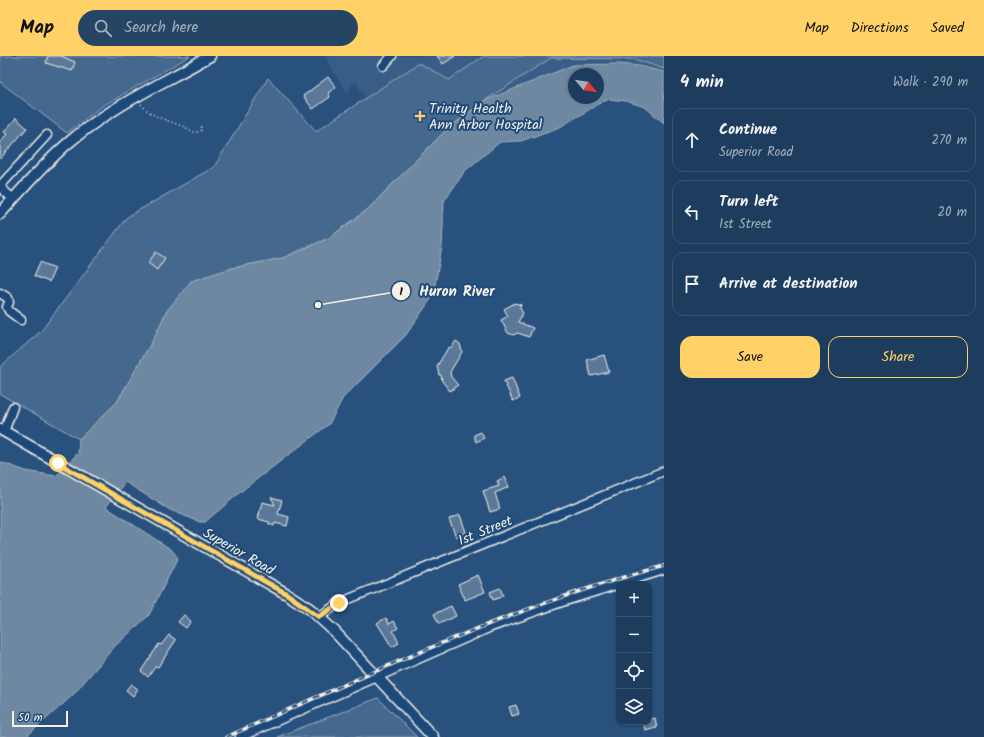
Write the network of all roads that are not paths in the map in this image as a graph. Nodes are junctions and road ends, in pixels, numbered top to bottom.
1 (210, 56) edge
2 (392, 56) edge
3 (383, 66) dead end
4 (47, 134) dead end
5 (0, 186) edge
6 (13, 199) junction
7 (0, 214) edge
8 (0, 293) edge
9 (21, 320) dead end
10 (13, 407) dead end
11 (2, 431) edge
12 (664, 471) edge
13 (664, 570) edge
14 (319, 617) junction
15 (377, 678) junction
16 (240, 737) edge
17 (433, 737) edge

1 - 6 main road
2 - 3 street
4 - 5 street
5 - 6 street
6 - 7 main road
8 - 9 street
10 - 11 street
11 - 14 main road, Superior Road
12 - 14 street, 1st Street
13 - 15 street
14 - 15 main road, Superior Road
15 - 16 street
15 - 17 main road, Superior Road

